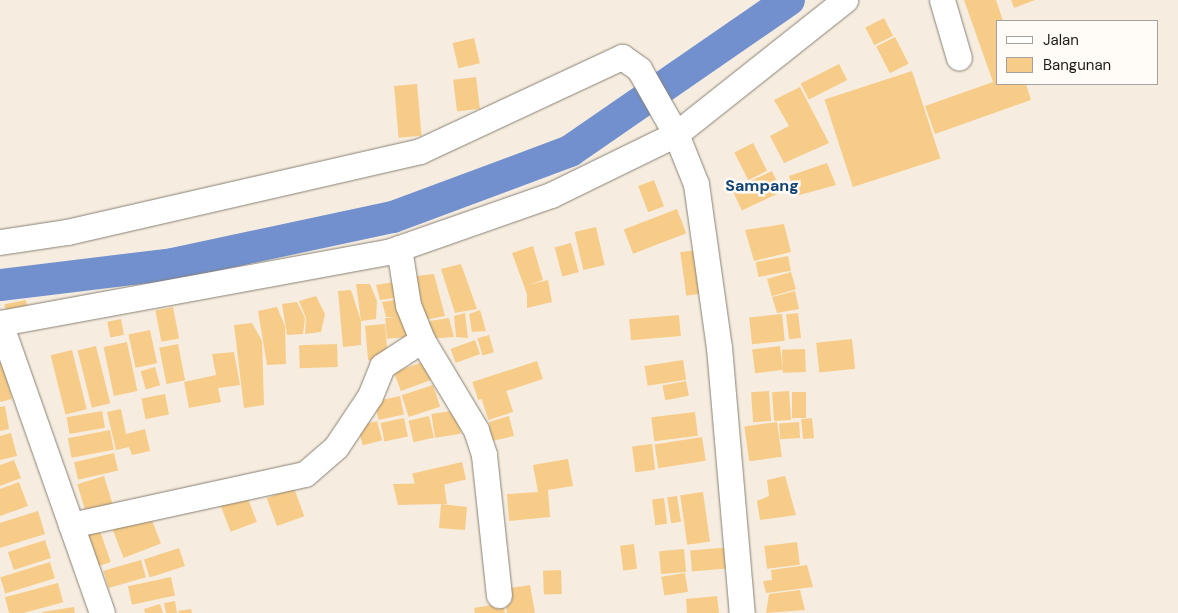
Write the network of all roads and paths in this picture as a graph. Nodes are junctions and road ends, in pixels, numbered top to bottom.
1 (845, 0) edge
2 (942, 0) edge
3 (959, 58) dead end
4 (676, 134) junction
5 (0, 242) edge
6 (399, 248) junction
7 (0, 323) edge
8 (422, 340) junction
9 (71, 525) junction
10 (498, 595) dead end
11 (102, 613) edge
12 (742, 613) edge

1 - 4 street
2 - 3 street
4 - 5 street
4 - 6 street
4 - 12 street
6 - 7 street
6 - 8 street
7 - 9 street
8 - 9 street
8 - 10 street
9 - 11 street

